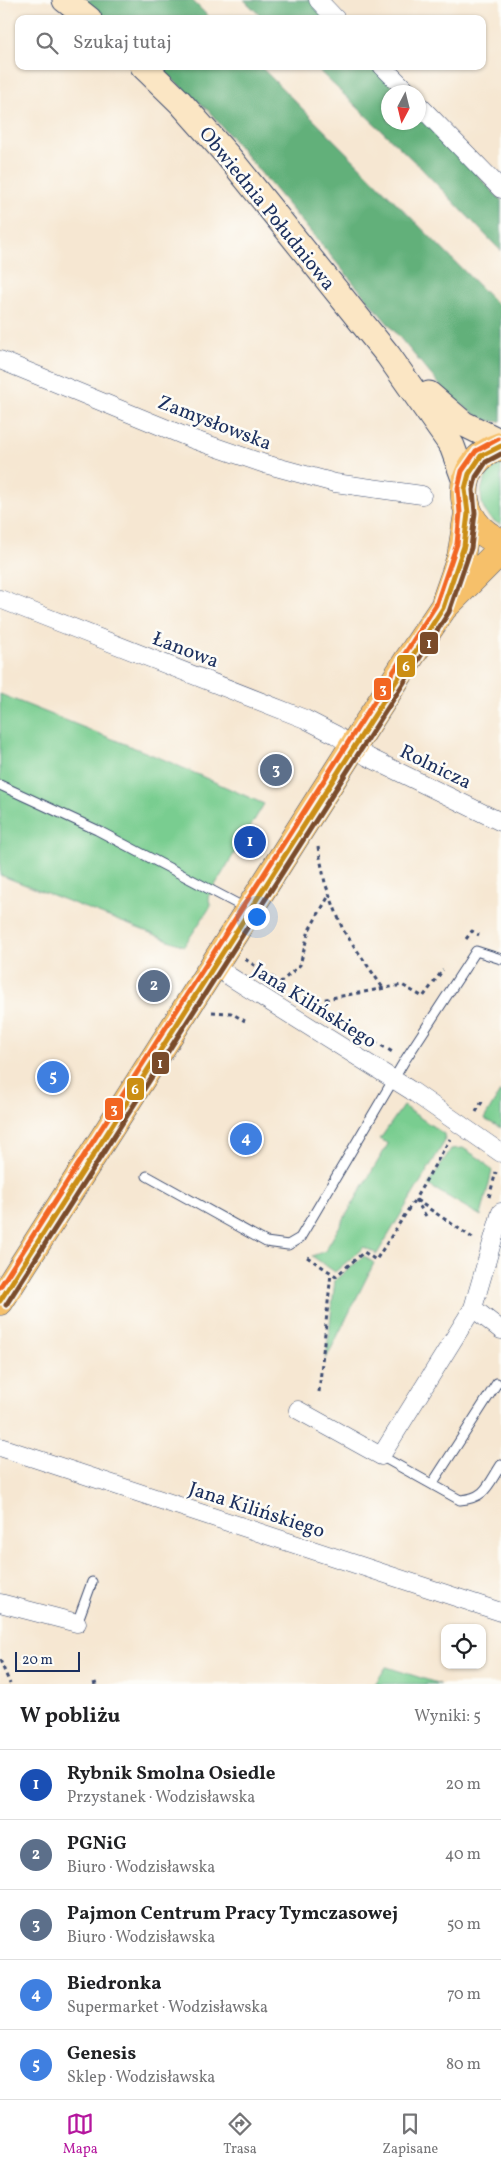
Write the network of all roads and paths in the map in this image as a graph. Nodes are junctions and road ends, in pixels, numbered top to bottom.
1 (65, 0) edge
2 (318, 0) edge
3 (84, 15) edge
4 (332, 15) edge
5 (147, 70) edge
6 (386, 70) edge
7 (401, 85) edge
8 (426, 112) edge
9 (501, 188) edge
10 (388, 355) junction
11 (0, 360) edge
12 (501, 444) edge
13 (466, 484) junction
14 (422, 494) dead end
15 (468, 512) junction
16 (501, 542) edge
17 (501, 550) edge
18 (0, 599) edge
19 (443, 608) junction
20 (353, 746) junction
21 (0, 785) edge
22 (501, 822) edge
23 (316, 839) dead end
24 (330, 894) junction
25 (249, 910) junction
26 (486, 939) dead end
27 (461, 945) dead end
28 (501, 960) edge
29 (213, 966) junction
30 (445, 968) dead end
31 (280, 983) dead end
32 (383, 988) junction
33 (309, 1002) dead end
34 (212, 1012) dead end
35 (245, 1020) dead end
36 (393, 1080) junction
37 (459, 1124) junction
38 (501, 1153) edge
39 (147, 1176) dead end
40 (415, 1199) junction
41 (501, 1212) edge
42 (426, 1216) dead end
43 (477, 1241) dead end
44 (307, 1257) dead end
45 (331, 1273) junction
46 (0, 1301) edge
47 (473, 1308) junction
48 (501, 1330) edge
49 (498, 1382) dead end
50 (320, 1392) dead end
51 (298, 1410) dead end
52 (0, 1448) edge
53 (381, 1456) junction
54 (501, 1466) edge
55 (432, 1484) junction
56 (92, 1582) dead end
57 (0, 1603) edge
58 (501, 1612) edge
59 (77, 1623) joint
60 (0, 1660) edge
61 (100, 1682) dead end
62 (10, 1684) edge
63 (93, 1684) edge

1 - 3 main road
2 - 4 street
5 - 10 main road, Obwiednia Południowa
6 - 7 street
8 - 9 street
10 - 12 main road, Obwiednia Południowa
10 - 13 main road, Obwiednia Południowa
11 - 14 street, Zamysłowska
12 - 13 main road
13 - 15 main road
15 - 16 main road
15 - 19 main road
17 - 19 main road
18 - 20 street, Łanowa
19 - 20 main road
20 - 22 street, Rolnicza
20 - 25 main road
21 - 25 lane
23 - 24 path
24 - 31 path
24 - 32 path
25 - 29 main road
26 - 27 path
28 - 36 lane
29 - 36 street, Jana Kilińskiego
29 - 46 main road
30 - 32 path
32 - 33 path
34 - 35 path
36 - 37 street, Jana Kilińskiego
36 - 39 lane
37 - 38 street, Jana Kilińskiego
37 - 40 path
40 - 42 path
40 - 43 path
40 - 45 path
41 - 47 street
44 - 45 path
45 - 50 path
47 - 48 street
47 - 53 street
49 - 55 lane
51 - 53 street
52 - 58 street, Jana Kilińskiego
53 - 55 lane
54 - 55 lane
56 - 59 lane
57 - 59 street
60 - 62 path
61 - 63 path

